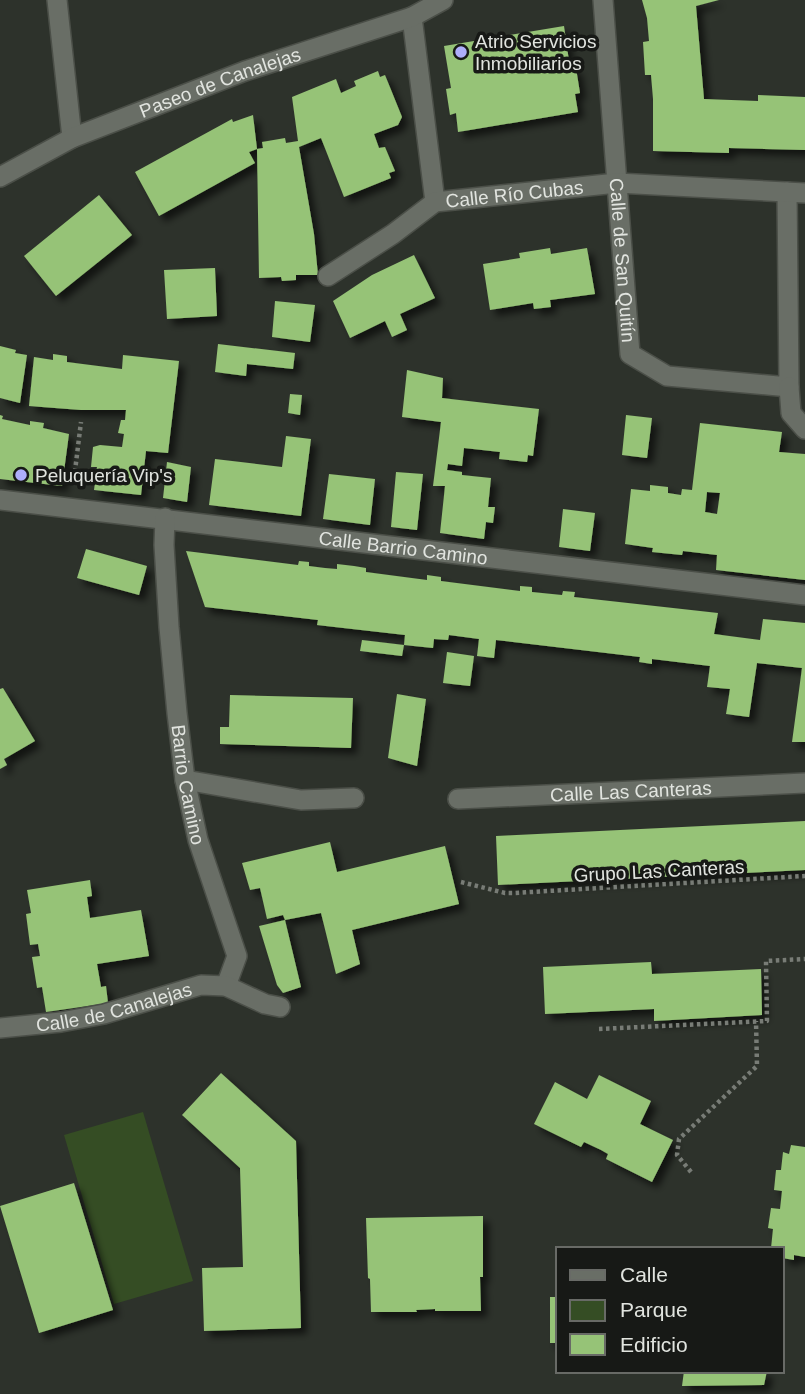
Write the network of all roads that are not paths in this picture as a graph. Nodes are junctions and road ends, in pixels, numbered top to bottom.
1 (57, 0) edge
2 (443, 0) edge
3 (603, 0) edge
4 (412, 17) junction
5 (72, 138) junction
6 (0, 177) edge
7 (617, 183) junction
8 (796, 193) edge
9 (435, 202) junction
10 (328, 276) dead end
11 (789, 387) junction
12 (805, 429) edge
13 (0, 500) edge
14 (165, 519) junction
15 (805, 595) edge
16 (185, 780) junction
17 (805, 783) edge
18 (354, 798) dead end
19 (458, 799) dead end
20 (226, 986) junction
21 (280, 1007) dead end
22 (0, 1028) edge

1 - 5 street
2 - 4 street, Paseo de Canalejas
3 - 7 street, Calle de San Quitín
4 - 5 street, Paseo de Canalejas
4 - 9 street, Calle Río Cubas
5 - 6 street, Paseo de Canalejas
7 - 8 street, Calle Río Cubas
7 - 9 street, Calle Río Cubas
7 - 11 street, Calle de San Quitín
8 - 11 street
9 - 10 street, Calle Río Cubas
11 - 12 street
13 - 14 street, Calle Barrio Camino
14 - 15 street, Calle Barrio Camino
14 - 16 street, Barrio Camino
16 - 18 street
16 - 20 street, Barrio Camino
17 - 19 street, Calle Las Canteras
20 - 21 street
20 - 22 street, Calle de Canalejas

